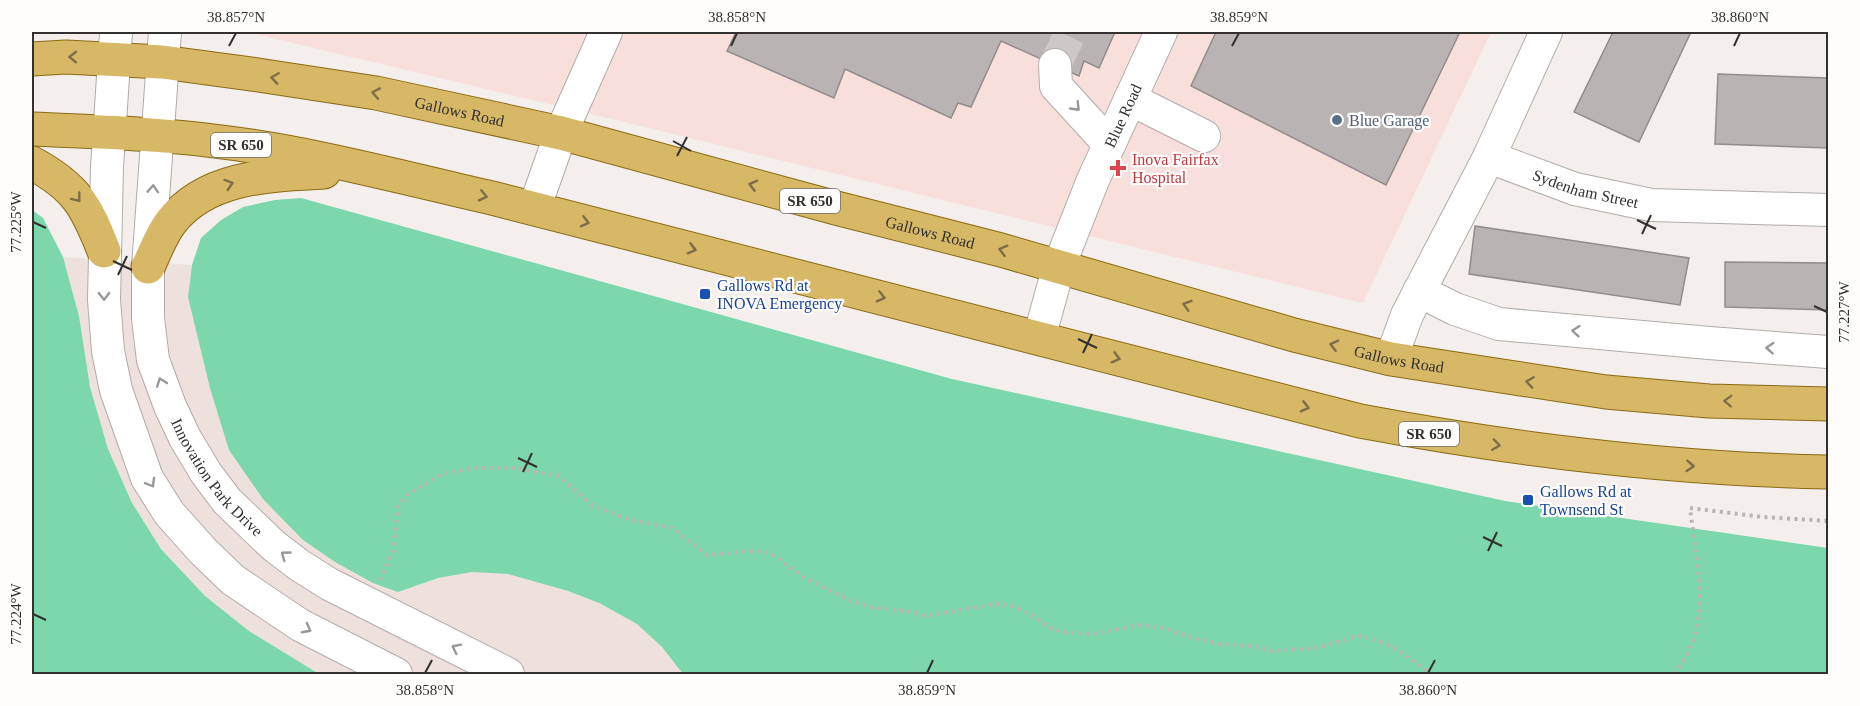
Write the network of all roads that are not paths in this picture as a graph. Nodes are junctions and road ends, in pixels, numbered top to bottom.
1 (1161, 32) edge
2 (1546, 32) edge
3 (594, 38) edge
4 (115, 45) edge
5 (163, 47) edge
6 (32, 58) edge
7 (1055, 65) tunnel mouth
8 (1130, 99) junction
9 (32, 129) edge
10 (109, 133) junction
11 (561, 133) junction
12 (157, 136) junction
13 (1204, 136) dead end
14 (1109, 144) junction
15 (1489, 156) junction
16 (32, 163) edge
17 (371, 170) junction
18 (534, 209) junction
19 (1828, 210) edge
20 (104, 250) junction
21 (1059, 266) junction
22 (148, 267) junction
23 (1419, 291) junction
24 (1040, 338) junction
25 (1828, 352) edge
26 (1391, 359) junction
27 (1828, 404) edge
28 (1828, 472) edge
29 (396, 675) edge
30 (508, 675) edge

1 - 8 street, Blue Road
2 - 15 street
3 - 11 street
4 - 5 main road, Gallows Road / SR 650
4 -> 6 main road, Gallows Road / SR 650
4 - 10 street
11 -> 5 main road, Gallows Road / SR 650
5 - 12 street, Innovation Park Drive
7 -> 14 street
8 - 13 street
8 - 14 street, Blue Road
9 - 10 main road, SR 650
10 - 12 main road, SR 650
10 - 20 street
11 - 18 street
21 -> 11 main road, Gallows Road / SR 650
12 - 17 main road, SR 650
22 -> 12 street, Innovation Park Drive
14 - 21 street, Blue Road
15 - 19 street, Sydenham Street
15 - 23 street
16 -> 20 main road
17 -> 18 main road, SR 650
22 -> 17 main road
18 -> 24 main road, SR 650
20 -> 29 street
21 - 24 street, Blue Road
26 -> 21 main road, Gallows Road / SR 650
30 -> 22 street, Innovation Park Drive
25 -> 23 street
23 - 26 street
24 -> 28 main road, SR 650
27 -> 26 main road, Gallows Road / SR 650

